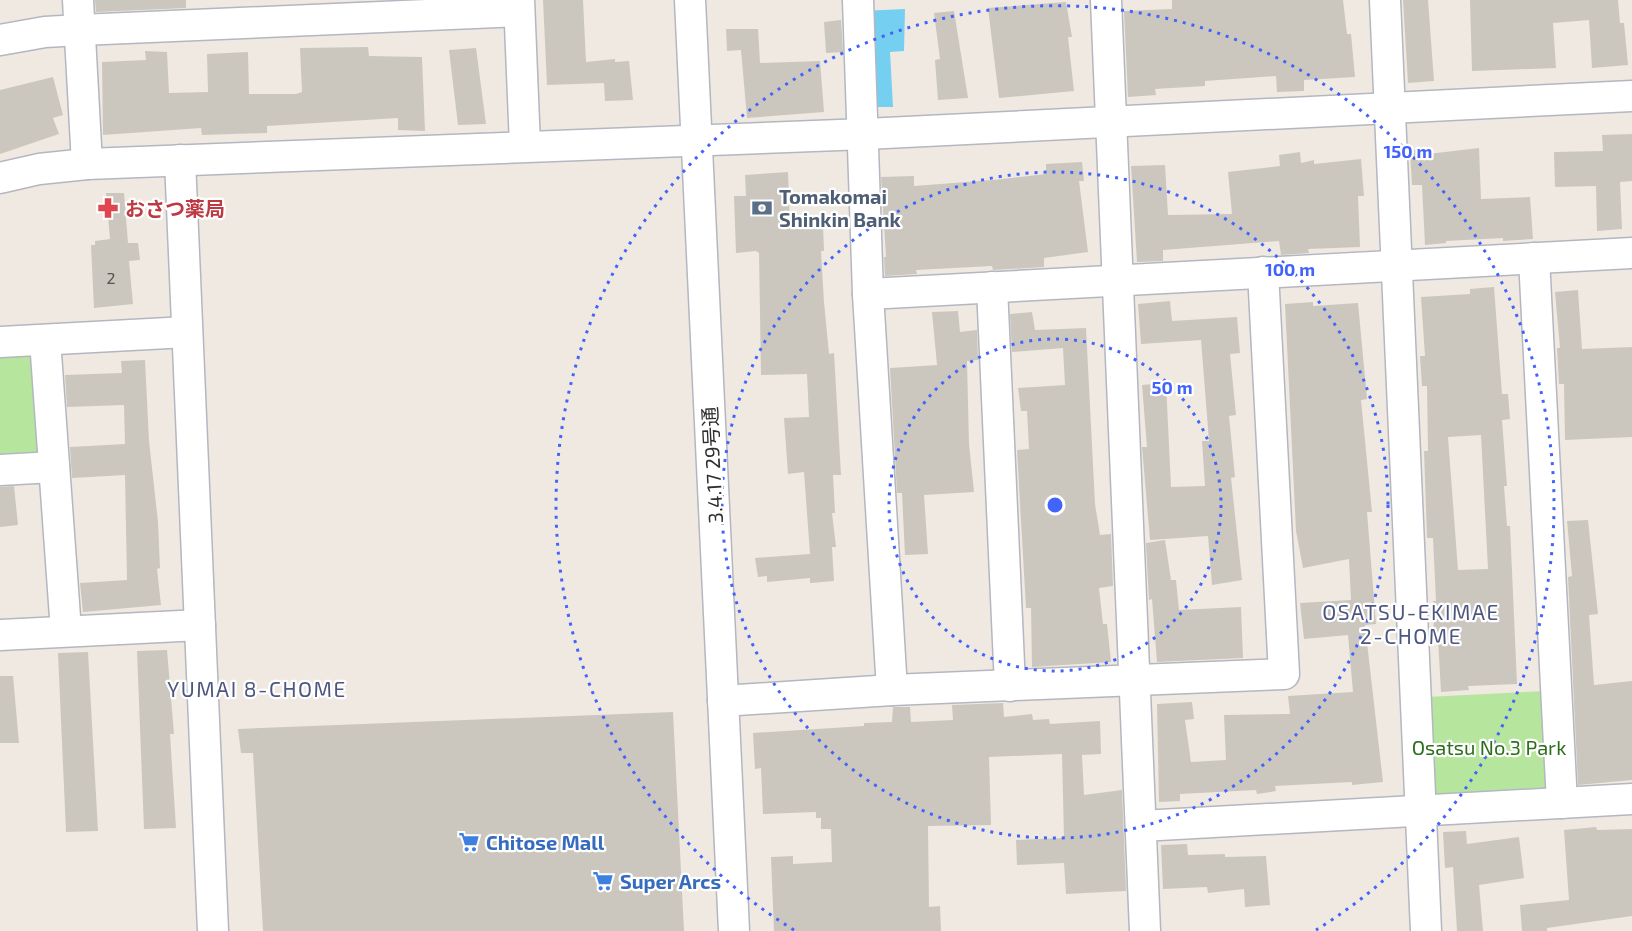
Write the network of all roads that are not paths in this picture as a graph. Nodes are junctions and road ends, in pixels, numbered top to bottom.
1 (78, 0) edge
2 (690, 0) edge
3 (858, 0) edge
4 (1106, 0) edge
5 (1385, 0) edge
6 (519, 6) edge
7 (368, 9) edge
8 (226, 12) edge
9 (80, 30) junction
10 (0, 40) edge
11 (1632, 96) edge
12 (1390, 107) junction
13 (1111, 123) junction
14 (865, 134) junction
15 (697, 141) junction
16 (525, 146) junction
17 (180, 160) junction
18 (87, 164) junction
19 (0, 178) edge
20 (1632, 253) edge
21 (1534, 258) junction
22 (1397, 265) junction
23 (1263, 272) junction
24 (1118, 280) junction
25 (992, 287) junction
26 (868, 294) junction
27 (188, 332) junction
28 (45, 340) junction
29 (0, 342) edge
30 (54, 467) junction
31 (0, 470) edge
32 (200, 625) junction
33 (66, 631) junction
34 (0, 635) edge
35 (1135, 681) junction
36 (1010, 686) junction
37 (892, 690) junction
38 (723, 702) junction
39 (1632, 799) edge
40 (1562, 803) junction
41 (1421, 812) junction
42 (1141, 826) junction
43 (213, 931) edge
44 (734, 931) edge
45 (1145, 931) edge
46 (1426, 931) edge

1 - 9 street
2 - 15 street, 3.4.17 29号通
3 - 14 street
4 - 13 street
5 - 12 street
6 - 7 street
6 - 16 street
7 - 8 street
8 - 9 street
9 - 10 street
9 - 18 street
11 - 12 street
12 - 13 street
12 - 22 street
13 - 14 street
13 - 24 street
14 - 15 street
14 - 26 street
15 - 16 street
15 - 38 street, 3.4.17 29号通
16 - 17 street
17 - 18 street
17 - 27 street
18 - 19 street
20 - 21 street
21 - 22 street
21 - 40 street
22 - 23 street
22 - 41 street
23 - 24 street
23 - 35 street
24 - 25 street
24 - 35 street
25 - 26 street
25 - 36 street
26 - 37 street
27 - 28 street
27 - 32 street
28 - 29 street
28 - 30 street
30 - 31 street
30 - 33 street
32 - 33 street
32 - 43 street
33 - 34 street
35 - 36 street
35 - 42 street
36 - 37 street
37 - 38 street
38 - 44 street, 3.4.17 29号通
39 - 40 street
40 - 41 street
41 - 42 street
41 - 46 street
42 - 45 street

